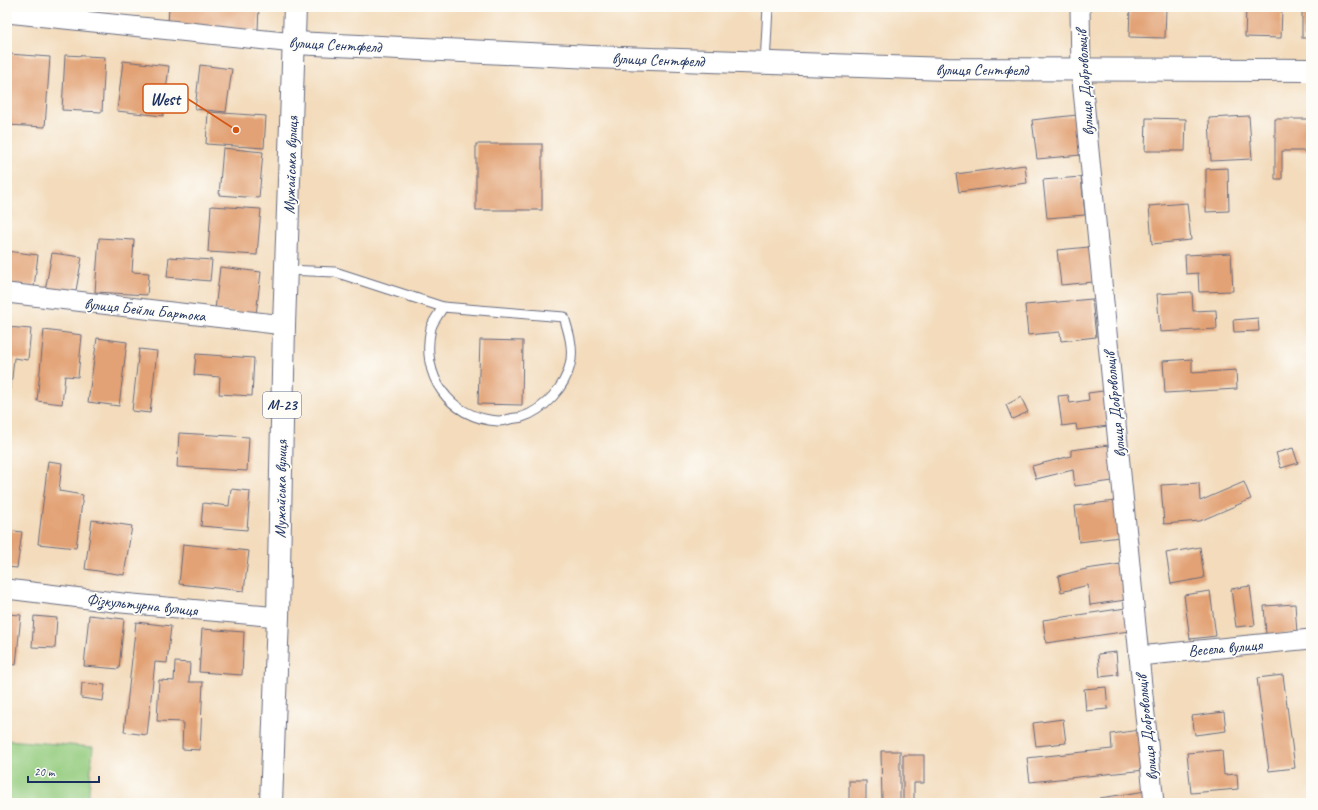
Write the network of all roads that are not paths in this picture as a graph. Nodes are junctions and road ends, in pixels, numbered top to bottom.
1 (295, 7) edge
2 (768, 7) edge
3 (1080, 7) edge
4 (7, 13) edge
5 (294, 43) junction
6 (765, 64) junction
7 (1081, 70) junction
8 (1311, 70) edge
9 (286, 270) junction
10 (7, 293) edge
11 (443, 307) junction
12 (284, 325) junction
13 (7, 589) edge
14 (278, 617) junction
15 (1311, 639) edge
16 (1139, 656) junction
17 (271, 803) edge
18 (1154, 803) edge

1 - 5 main road, Мужайська вулиця / М-23
2 - 6 lane
3 - 7 street, вулиця Добровольців
4 - 5 street, вулиця Сентфелд
5 - 6 main road, вулиця Сентфелд
5 - 9 main road, Мужайська вулиця / М-23
6 - 7 main road, вулиця Сентфелд
7 - 8 main road, вулиця Сентфелд
7 - 16 street, вулиця Добровольців
9 - 11 lane
9 - 12 main road, Мужайська вулиця / М-23
10 - 12 street, вулиця Бейли Бартока
11 - 11 lane
12 - 14 main road, Мужайська вулиця / М-23
13 - 14 street, Фізкультурна вулиця
14 - 17 main road, Мужайська вулиця / М-23
15 - 16 street, Весела вулиця
16 - 18 street, вулиця Добровольців

